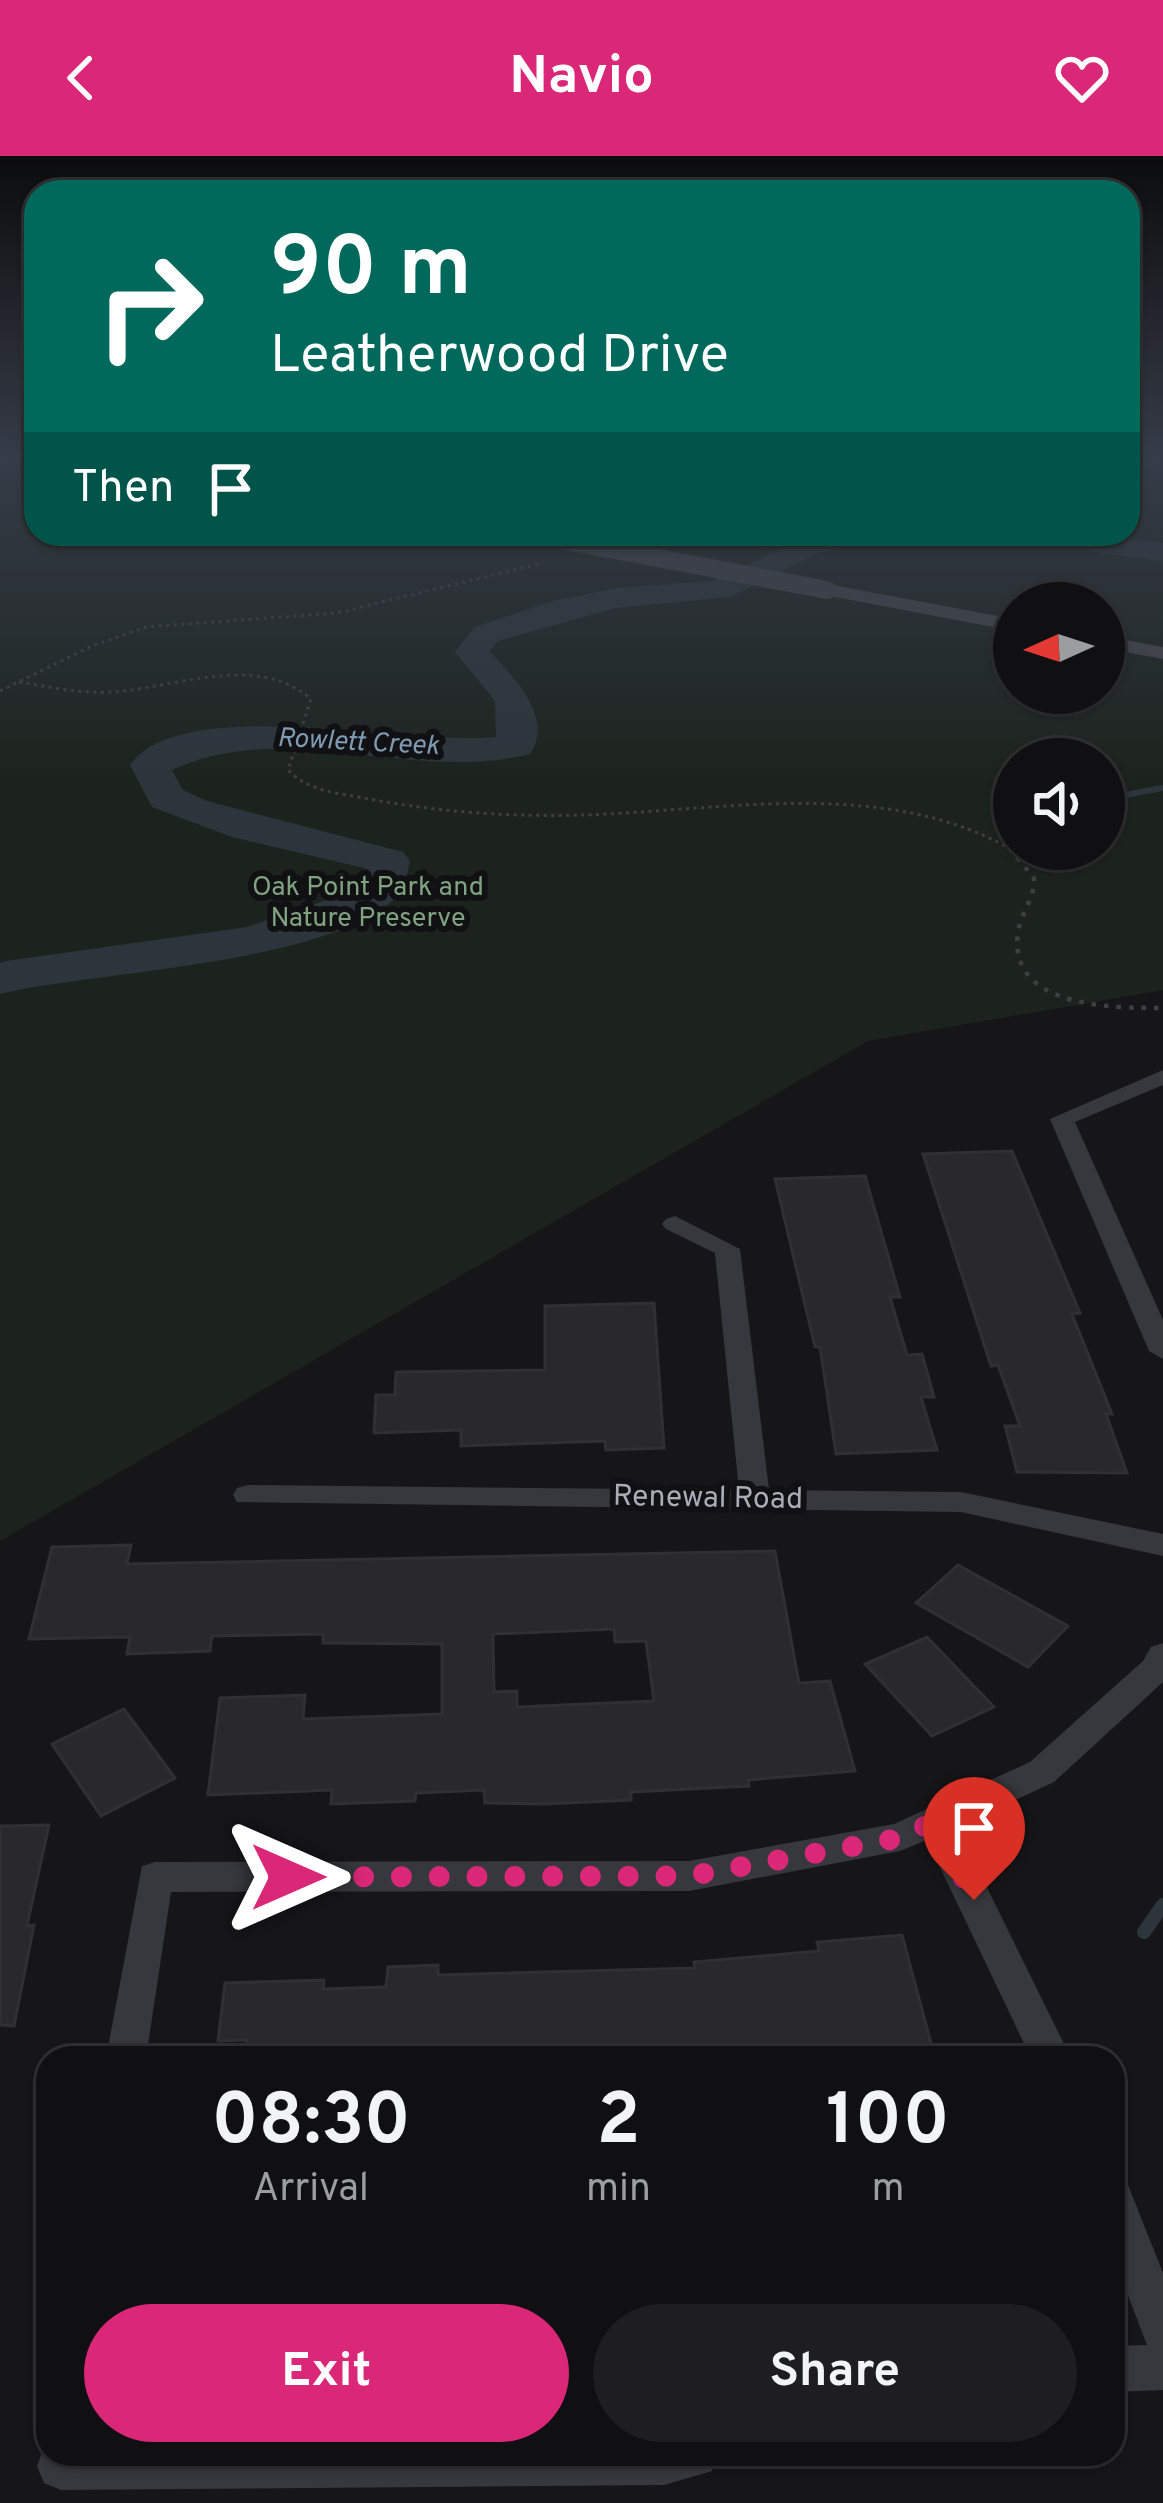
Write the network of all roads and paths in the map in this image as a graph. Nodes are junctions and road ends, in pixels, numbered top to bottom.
1 (529, 566) edge
2 (719, 566) edge
3 (741, 566) edge
4 (835, 585) junction
5 (993, 610) edge
6 (993, 620) edge
7 (1125, 633) edge
8 (1163, 640) edge
9 (1125, 646) edge
10 (1163, 653) edge
11 (19, 682) junction
12 (0, 691) edge
13 (1163, 1008) edge
14 (1163, 1077) edge
15 (675, 1224) dead end
16 (1163, 1351) edge
17 (248, 1495) dead end
18 (755, 1500) junction
19 (1163, 1545) edge
20 (1163, 1655) edge
21 (936, 1821) junction
22 (128, 2046) edge
23 (1045, 2046) edge
24 (1125, 2230) edge
25 (1163, 2330) edge
26 (1163, 2367) edge
27 (1125, 2369) edge

1 - 11 path
2 - 4 main road, bridge
3 - 4 main road
4 - 5 main road
4 - 6 main road
7 - 8 main road
9 - 10 main road
11 - 12 path
11 - 13 path
14 - 16 street
15 - 18 street
17 - 18 street, Renewal Road
18 - 19 street, Renewal Road
20 - 21 street
21 - 22 street
21 - 23 street
24 - 25 street
26 - 27 street

